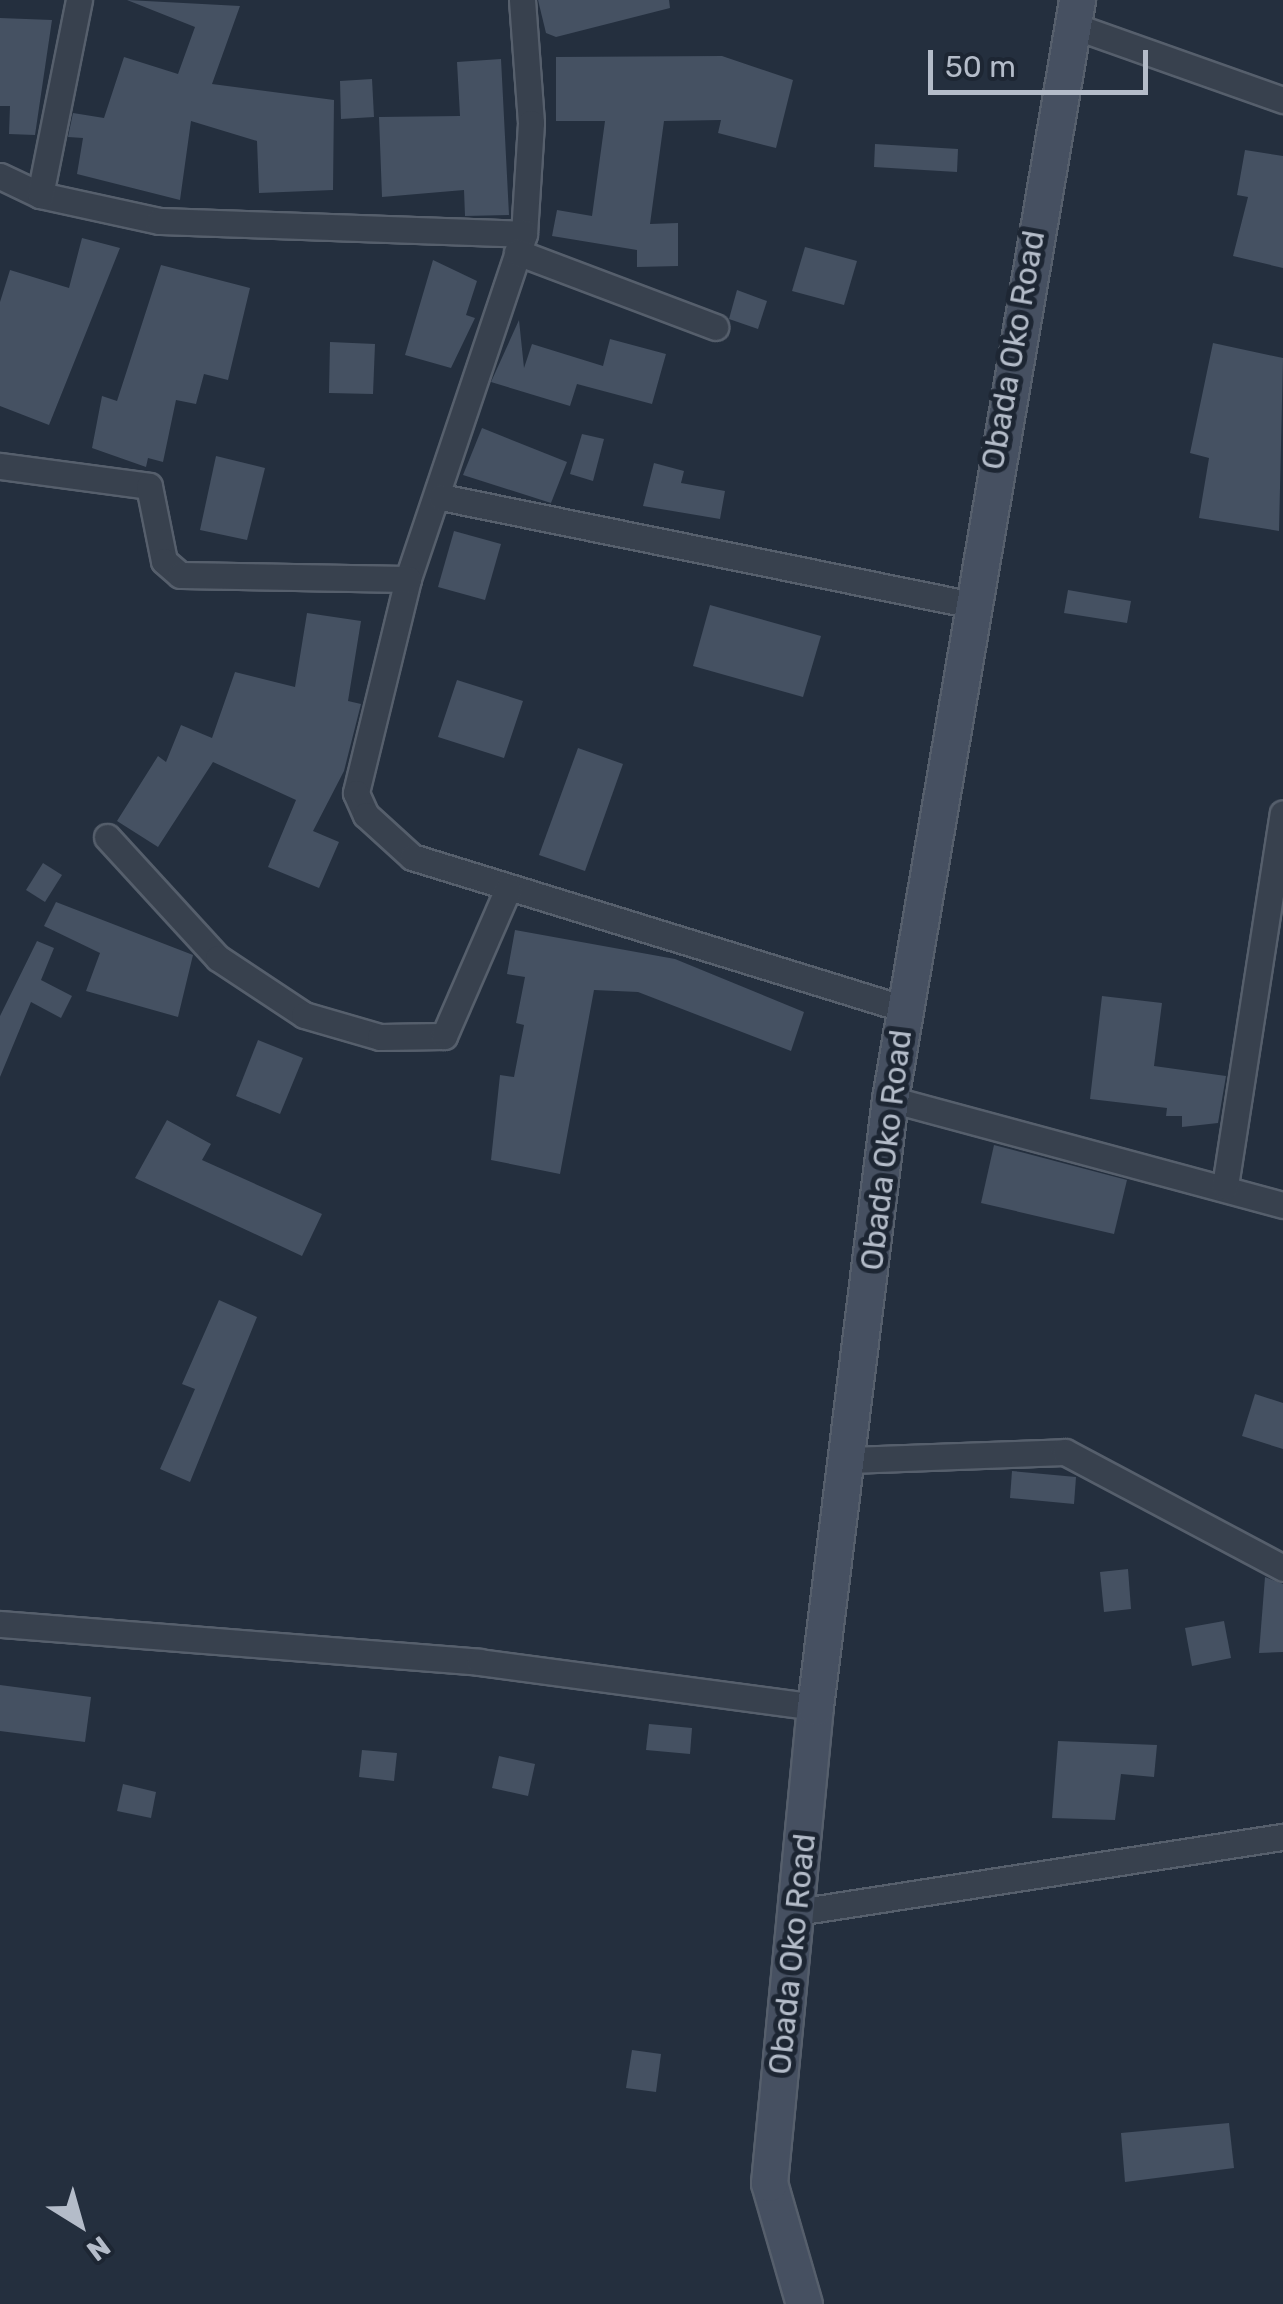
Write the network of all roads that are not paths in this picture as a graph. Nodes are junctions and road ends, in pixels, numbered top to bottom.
1 (80, 0) edge
2 (522, 0) edge
3 (1074, 12) edge
4 (1283, 100) edge
5 (0, 176) edge
6 (40, 195) junction
7 (521, 243) junction
8 (715, 326) dead end
9 (0, 466) edge
10 (441, 497) junction
11 (408, 579) junction
12 (968, 604) junction
13 (1283, 812) edge
14 (107, 837) dead end
15 (508, 889) junction
16 (904, 1009) junction
17 (890, 1099) junction
18 (1225, 1186) junction
19 (1283, 1205) edge
20 (849, 1460) junction
21 (1283, 1568) edge
22 (0, 1624) edge
23 (815, 1708) junction
24 (1283, 1837) edge
25 (797, 1912) junction
26 (804, 2304) edge

1 - 6 street
2 - 7 street
3 - 4 street
3 - 12 main road, Obada Oko Road
5 - 6 street
6 - 7 street
7 - 8 street
7 - 10 street
9 - 11 street
10 - 11 street
10 - 12 street
11 - 15 street
12 - 16 main road, Obada Oko Road
13 - 18 street
14 - 15 street
15 - 16 street
16 - 17 main road, Obada Oko Road
17 - 18 street
17 - 20 main road, Obada Oko Road
18 - 19 street
20 - 21 street
20 - 23 main road, Obada Oko Road
22 - 23 street
23 - 25 main road, Obada Oko Road
24 - 25 street
25 - 26 main road, Obada Oko Road

